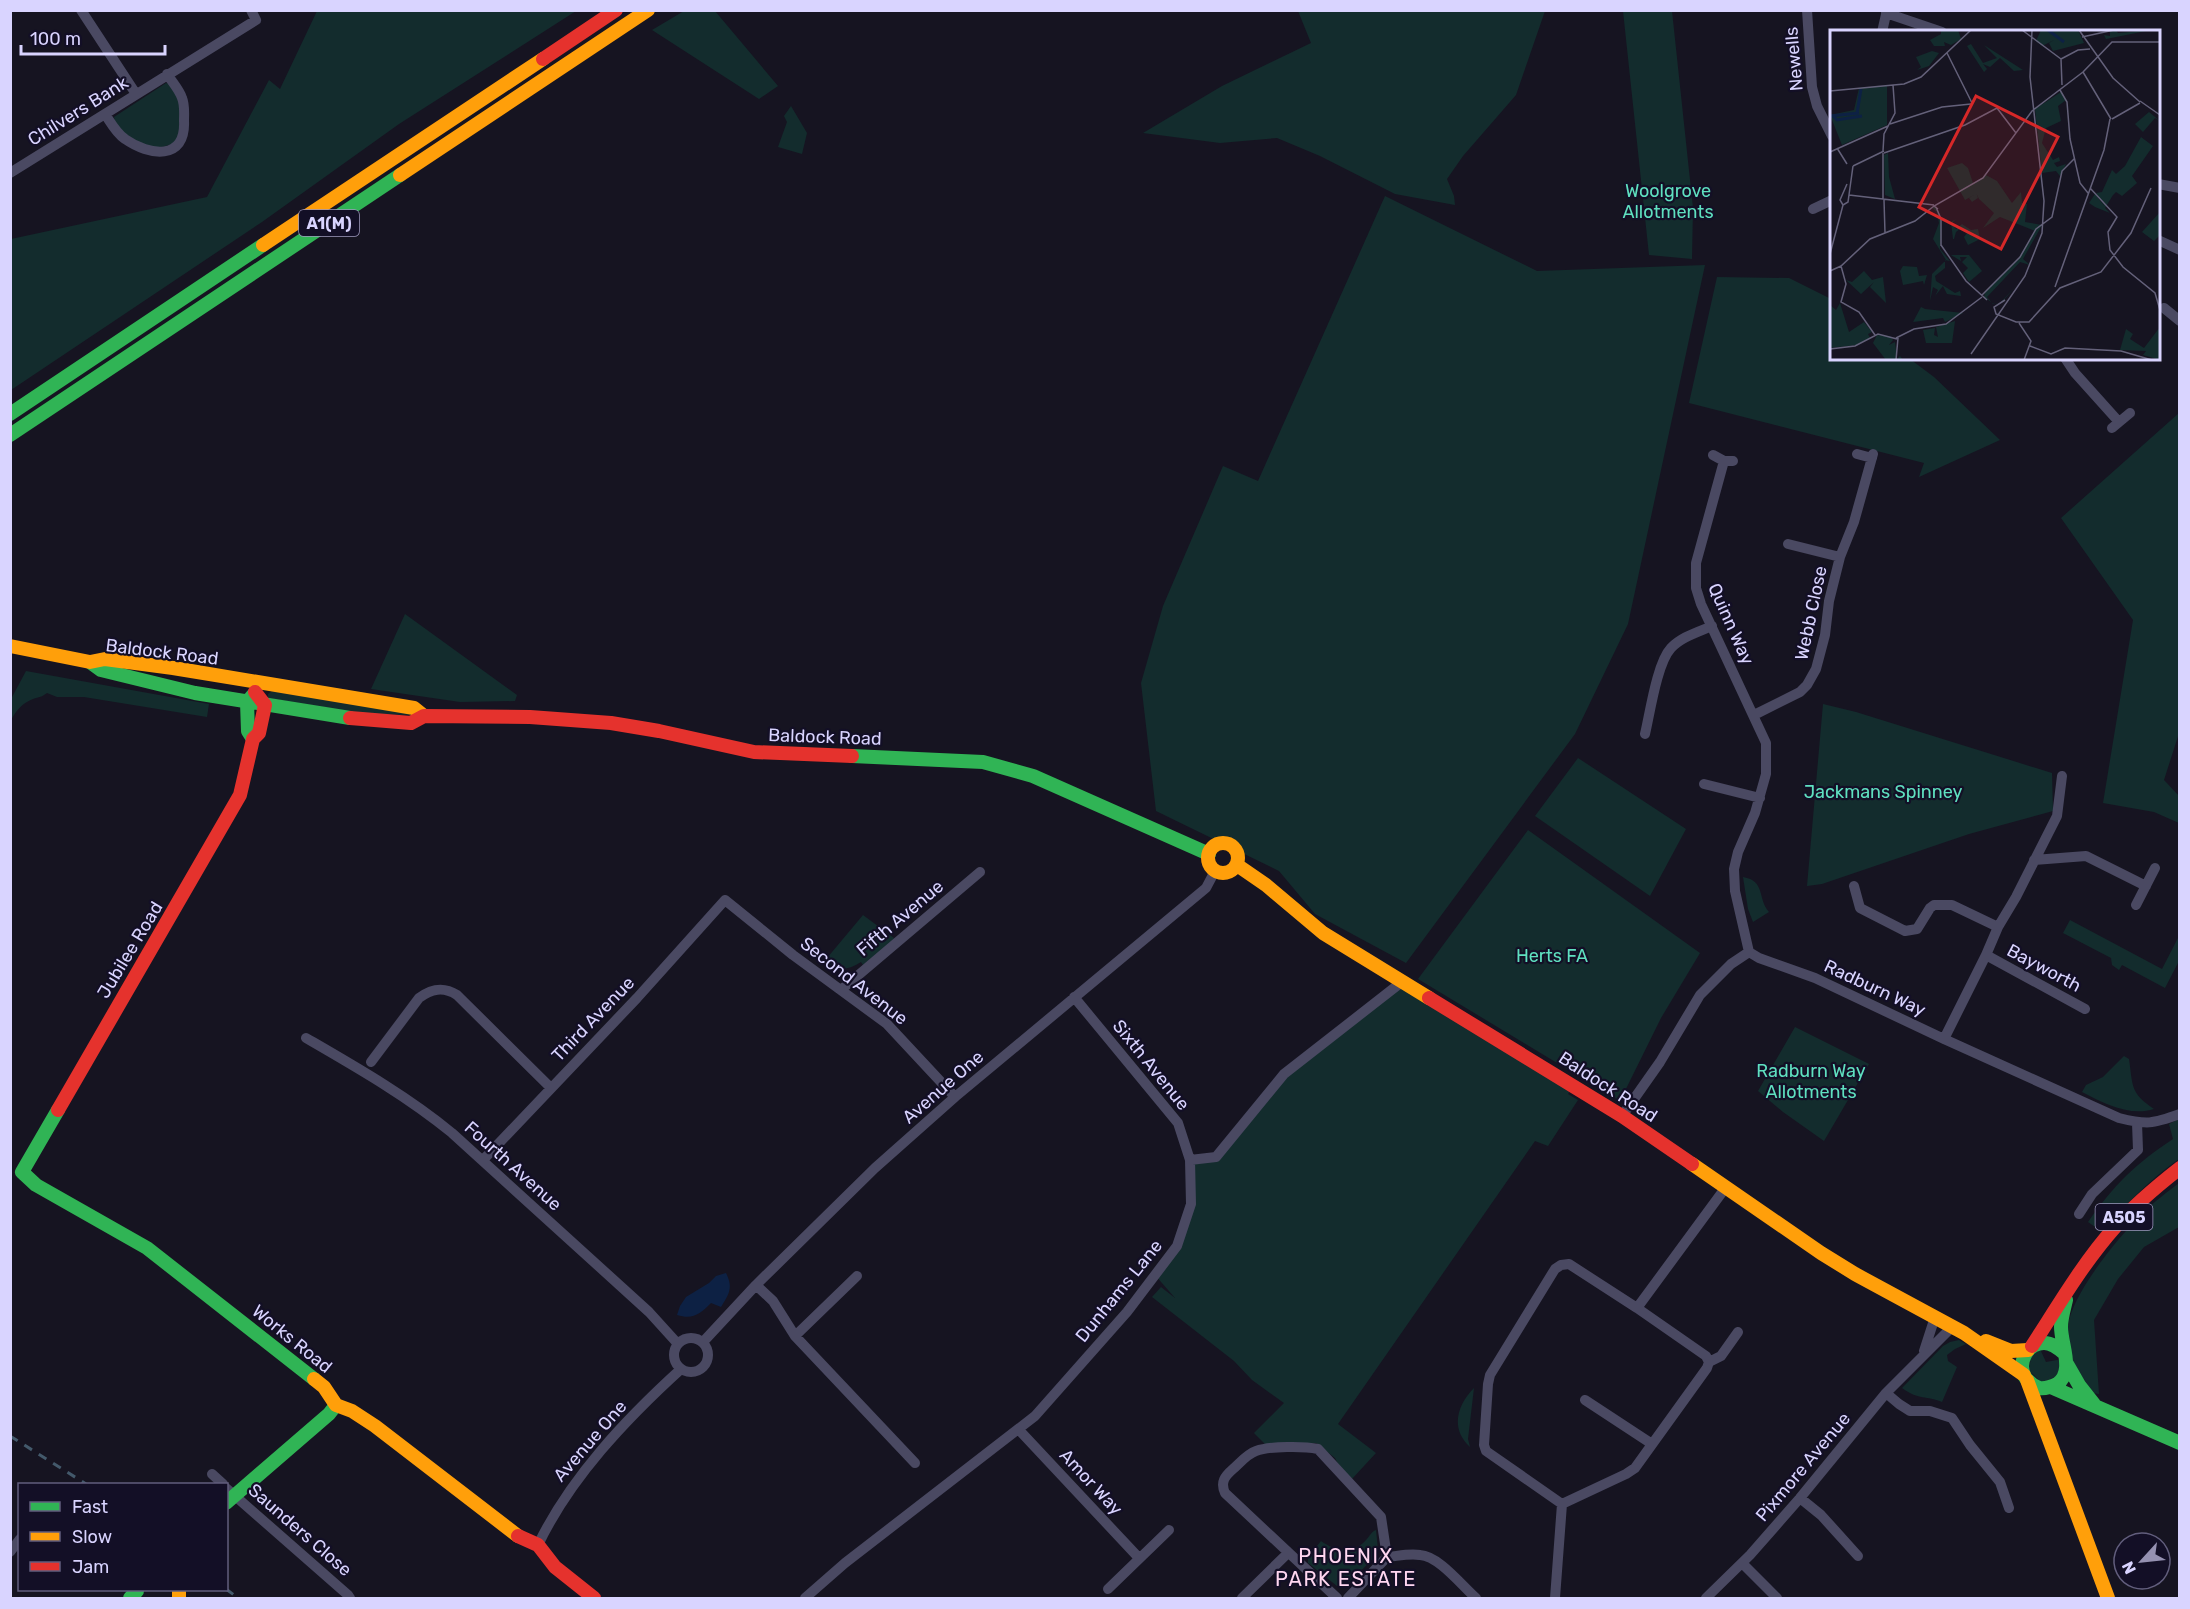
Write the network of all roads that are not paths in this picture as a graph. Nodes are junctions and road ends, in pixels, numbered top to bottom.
1 (81, 10) edge
2 (616, 10) edge
3 (648, 10) edge
4 (1807, 10) edge
5 (1887, 12) edge
6 (254, 15) edge
7 (1882, 30) edge
8 (1936, 30) edge
9 (167, 74) junction
10 (136, 94) junction
11 (105, 114) junction
12 (1830, 132) edge
13 (10, 173) edge
14 (2160, 184) edge
15 (2180, 188) edge
16 (1830, 201) edge
17 (1813, 209) dead end
18 (2160, 241) edge
19 (2180, 250) edge
20 (2164, 308) dead end
21 (2180, 321) edge
22 (2066, 360) edge
23 (2130, 413) dead end
24 (10, 414) edge
25 (10, 435) edge
26 (1857, 454) dead end
27 (1713, 455) dead end
28 (1788, 544) dead end
29 (1840, 557) junction
30 (1712, 626) junction
31 (10, 646) edge
32 (90, 662) junction
33 (253, 692) junction
34 (265, 705) junction
35 (1754, 715) junction
36 (424, 716) junction
37 (1645, 734) dead end
38 (253, 740) junction
39 (2061, 776) dead end
40 (1704, 784) dead end
41 (1760, 798) junction
42 (1209, 854) junction
43 (2034, 860) junction
44 (1237, 865) junction
45 (2155, 868) dead end
46 (1215, 871) junction
47 (980, 872) dead end
48 (1854, 886) dead end
49 (2146, 886) junction
50 (725, 900) joint
51 (2136, 905) dead end
52 (1998, 927) junction
53 (1749, 952) junction
54 (1986, 955) junction
55 (1403, 981) junction
56 (842, 989) junction
57 (1074, 997) junction
58 (2085, 1009) dead end
59 (306, 1038) dead end
60 (1944, 1039) junction
61 (371, 1062) dead end
62 (551, 1088) junction
63 (955, 1096) junction
64 (2180, 1114) edge
65 (1622, 1116) junction
66 (2137, 1122) junction
67 (483, 1160) junction
68 (1190, 1160) junction
69 (2180, 1168) edge
70 (16, 1170) edge
71 (1726, 1187) junction
72 (2079, 1214) dead end
73 (857, 1276) dead end
74 (756, 1285) junction
75 (2067, 1296) junction
76 (1637, 1308) junction
77 (1935, 1317) junction
78 (1958, 1330) junction
79 (1738, 1332) dead end
80 (795, 1336) junction
81 (703, 1342) junction
82 (678, 1344) junction
83 (2030, 1348) junction
84 (1923, 1354) junction
85 (2065, 1359) junction
86 (1709, 1362) junction
87 (681, 1369) junction
88 (2025, 1378) junction
89 (2048, 1388) junction
90 (1886, 1393) junction
91 (1585, 1400) dead end
92 (336, 1405) junction
93 (2094, 1405) junction
94 (2042, 1419) junction
95 (1019, 1430) junction
96 (2180, 1443) edge
97 (1652, 1444) junction
98 (915, 1462) dead end
99 (212, 1474) dead end
100 (221, 1483) edge
101 (229, 1496) edge
102 (1800, 1498) junction
103 (1562, 1504) junction
104 (2009, 1508) dead end
105 (1169, 1530) dead end
106 (538, 1545) junction
107 (1288, 1553) junction
108 (1858, 1556) dead end
109 (1387, 1557) junction
110 (1139, 1558) junction
111 (1742, 1563) junction
112 (1108, 1589) dead end
113 (350, 1599) edge
114 (594, 1599) edge
115 (805, 1599) edge
116 (1242, 1599) edge
117 (1337, 1599) edge
118 (1347, 1599) edge
119 (1476, 1599) edge
120 (1555, 1599) edge
121 (1706, 1599) edge
122 (1778, 1599) edge
123 (2108, 1599) edge

1 - 10 street
2 - 24 main road, A1(M)
3 - 25 main road, A1(M)
4 - 12 street, Newells
5 - 7 street
5 - 8 street
6 - 9 street, Chilvers Bank
9 - 10 street, Chilvers Bank
9 - 11 street
10 - 11 street, Chilvers Bank
11 - 13 street, Chilvers Bank
14 - 15 street
16 - 17 street
18 - 19 street
20 - 21 street
22 - 23 street
26 - 29 street, Webb Close
27 - 30 street, Quinn Way
28 - 29 street, Webb Close
29 - 35 street, Webb Close
30 - 35 street, Quinn Way
30 - 37 street
31 - 32 main road
32 - 33 main road, Baldock Road
32 - 33 main road, Baldock Road
33 - 34 main road, Baldock Road
33 - 36 main road, Baldock Road
33 - 38 main road, Jubilee Road
34 - 36 main road, Baldock Road
34 - 38 main road, Jubilee Road
35 - 41 street, Quinn Way
36 - 42 main road, Baldock Road
38 - 70 main road, Jubilee Road
39 - 43 street
40 - 41 street
41 - 53 street, Quinn Way
42 - 44 main road
42 - 46 main road
43 - 49 street
43 - 52 street
44 - 46 main road
44 - 55 main road, Baldock Road
45 - 49 street
46 - 57 street, Avenue One
47 - 56 street, Fifth Avenue
48 - 52 street
49 - 51 street
50 - 56 street, Second Avenue
50 - 62 street, Third Avenue
52 - 54 street
53 - 60 street, Radburn Way
53 - 65 street
54 - 58 street, Bayworth
54 - 60 street
55 - 65 main road, Baldock Road
55 - 68 street
56 - 63 street, Second Avenue
57 - 63 street, Avenue One
57 - 68 street, Sixth Avenue
59 - 67 street, Fourth Avenue
60 - 66 street, Radburn Way
61 - 62 street
62 - 67 street, Third Avenue
63 - 74 street, Avenue One
64 - 66 street, Radburn Way
65 - 71 main road, Baldock Road
66 - 72 street
67 - 82 street, Fourth Avenue
68 - 95 street, Dunhams Lane
69 - 75 main road, A505
70 - 92 main road, Works Road
71 - 76 street
71 - 77 main road, Baldock Road
73 - 80 street
74 - 80 street
74 - 81 street, Avenue One
75 - 83 main road, A505
75 - 85 main road, A505
76 - 86 street
76 - 103 street
77 - 78 main road, Baldock Road
77 - 84 street, Pixmore Avenue
78 - 83 main road, Baldock Road
78 - 84 street, Pixmore Avenue
78 - 88 main road, Baldock Road
79 - 86 street
80 - 98 street
81 - 82 street
81 - 87 street
82 - 87 street
83 - 85 main road
83 - 88 main road
84 - 90 street, Pixmore Avenue
85 - 89 main road
85 - 93 main road, A505
86 - 97 street
87 - 106 street, Avenue One
88 - 89 main road
88 - 94 main road
89 - 93 main road
89 - 94 main road
90 - 102 street, Pixmore Avenue
90 - 104 street
91 - 97 street
92 - 101 main road
92 - 106 main road, Works Road
93 - 96 main road
94 - 123 main road
95 - 110 street, Amor Way
95 - 115 street, Dunhams Lane
97 - 103 street
99 - 100 street, Saunders Close
101 - 113 street, Saunders Close
102 - 108 street
102 - 111 street, Pixmore Avenue
103 - 120 street
105 - 110 street
106 - 114 main road, Works Road
107 - 109 street
107 - 116 street
107 - 117 street
109 - 118 street
109 - 119 street
110 - 112 street
111 - 121 street, Pixmore Avenue
111 - 122 street

